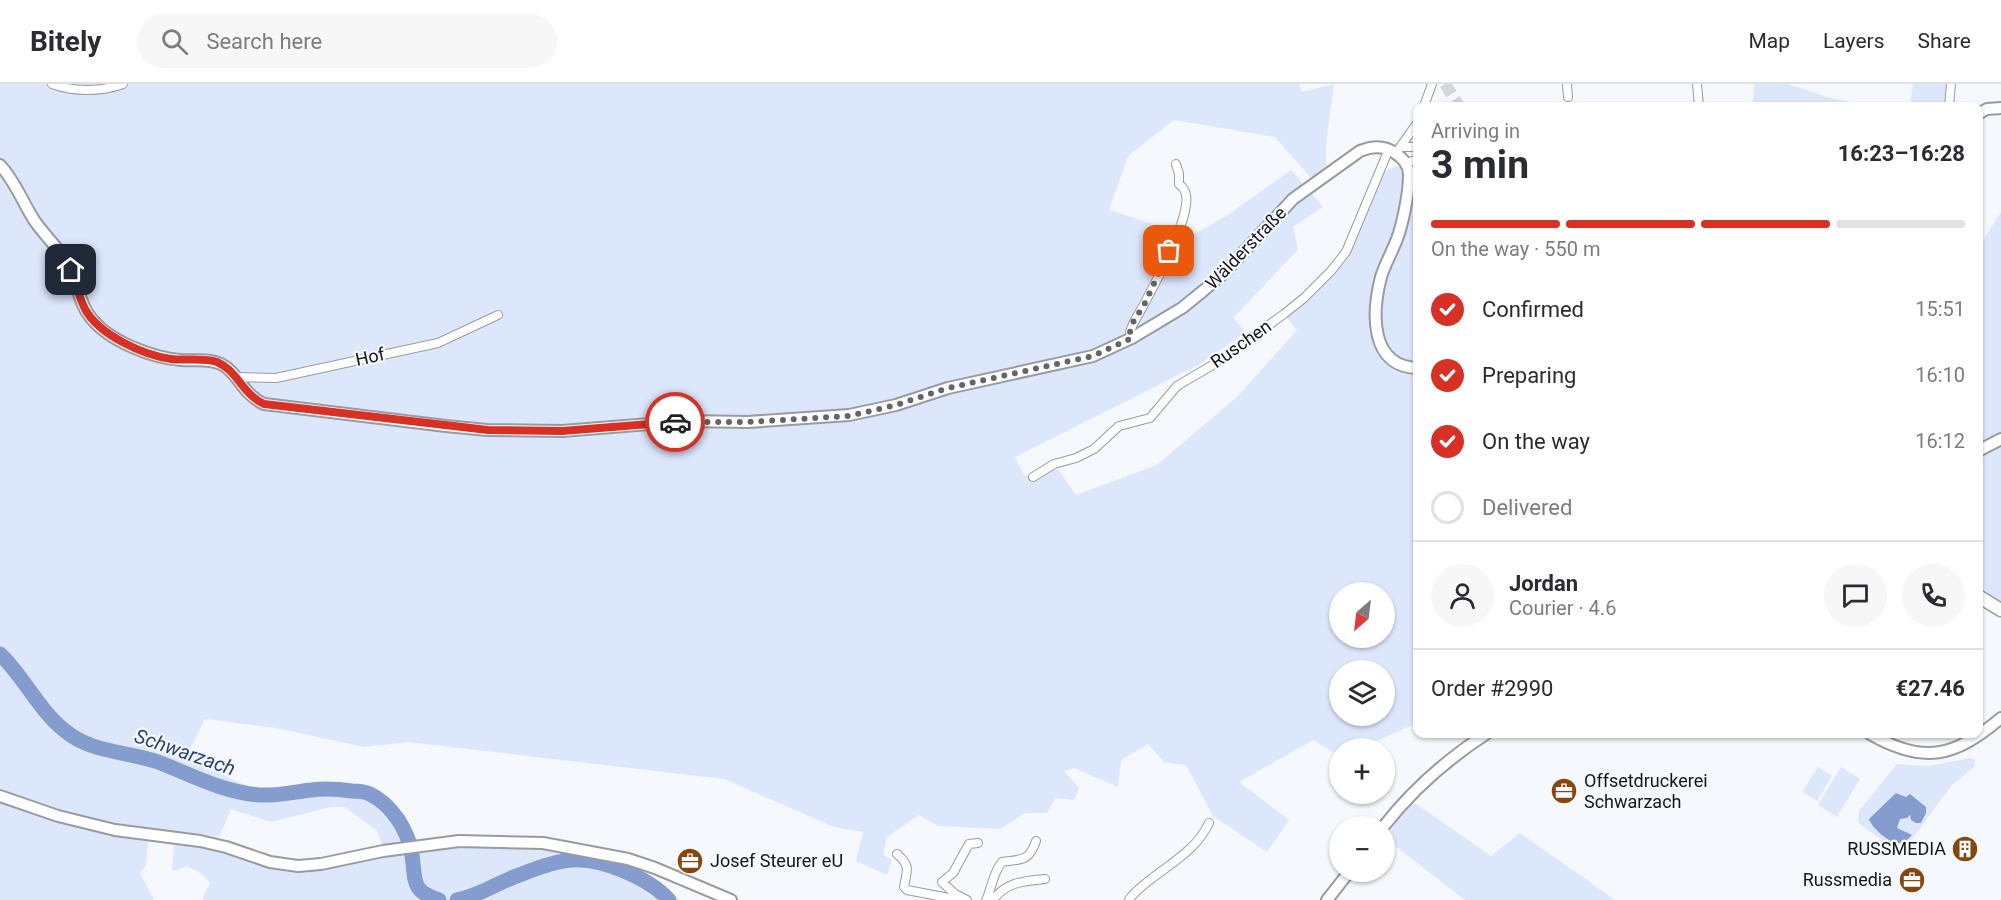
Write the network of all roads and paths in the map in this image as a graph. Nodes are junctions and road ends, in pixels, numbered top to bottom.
1 (52, 84) edge
2 (123, 84) edge
3 (1431, 84) edge
4 (1567, 84) edge
5 (1697, 84) edge
6 (1951, 84) edge
7 (1568, 97) dead end
8 (1425, 102) edge
9 (1699, 102) edge
10 (1949, 102) edge
11 (2001, 108) edge
12 (1983, 112) edge
13 (1413, 128) edge
14 (1413, 148) edge
15 (1395, 150) junction
16 (1413, 161) edge
17 (1406, 163) junction
18 (1176, 164) dead end
19 (0, 165) edge
20 (498, 315) dead end
21 (1132, 338) junction
22 (1413, 367) edge
23 (236, 377) junction
24 (2001, 439) edge
25 (1983, 448) edge
26 (1033, 477) dead end
27 (1983, 599) edge
28 (2001, 610) edge
29 (2001, 718) edge
30 (1983, 732) edge
31 (1481, 738) edge
32 (1878, 738) edge
33 (1975, 738) edge
34 (0, 796) edge
35 (1393, 816) edge
36 (1209, 823) dead end
37 (1036, 841) dead end
38 (978, 843) dead end
39 (897, 854) dead end
40 (1045, 879) dead end
41 (1342, 882) edge
42 (731, 900) edge
43 (959, 900) edge
44 (967, 900) edge
45 (986, 900) edge
46 (993, 900) edge
47 (1129, 900) edge
48 (1328, 900) edge

1 - 2 street
3 - 8 street
4 - 7 street
5 - 9 street
6 - 10 street
11 - 12 street
13 - 15 street, Ruschen
14 - 15 street
15 - 17 street
15 - 21 street, Wälderstraße
15 - 26 street, Ruschen
16 - 17 street
17 - 22 street
18 - 21 street
19 - 23 street, Wälderstraße
20 - 23 street, Hof
21 - 23 street, Wälderstraße
24 - 25 street
27 - 28 main road
29 - 30 street
31 - 35 street
32 - 33 street
34 - 42 street
36 - 47 street
37 - 45 street
38 - 44 street
39 - 43 street
40 - 46 street
41 - 48 street

